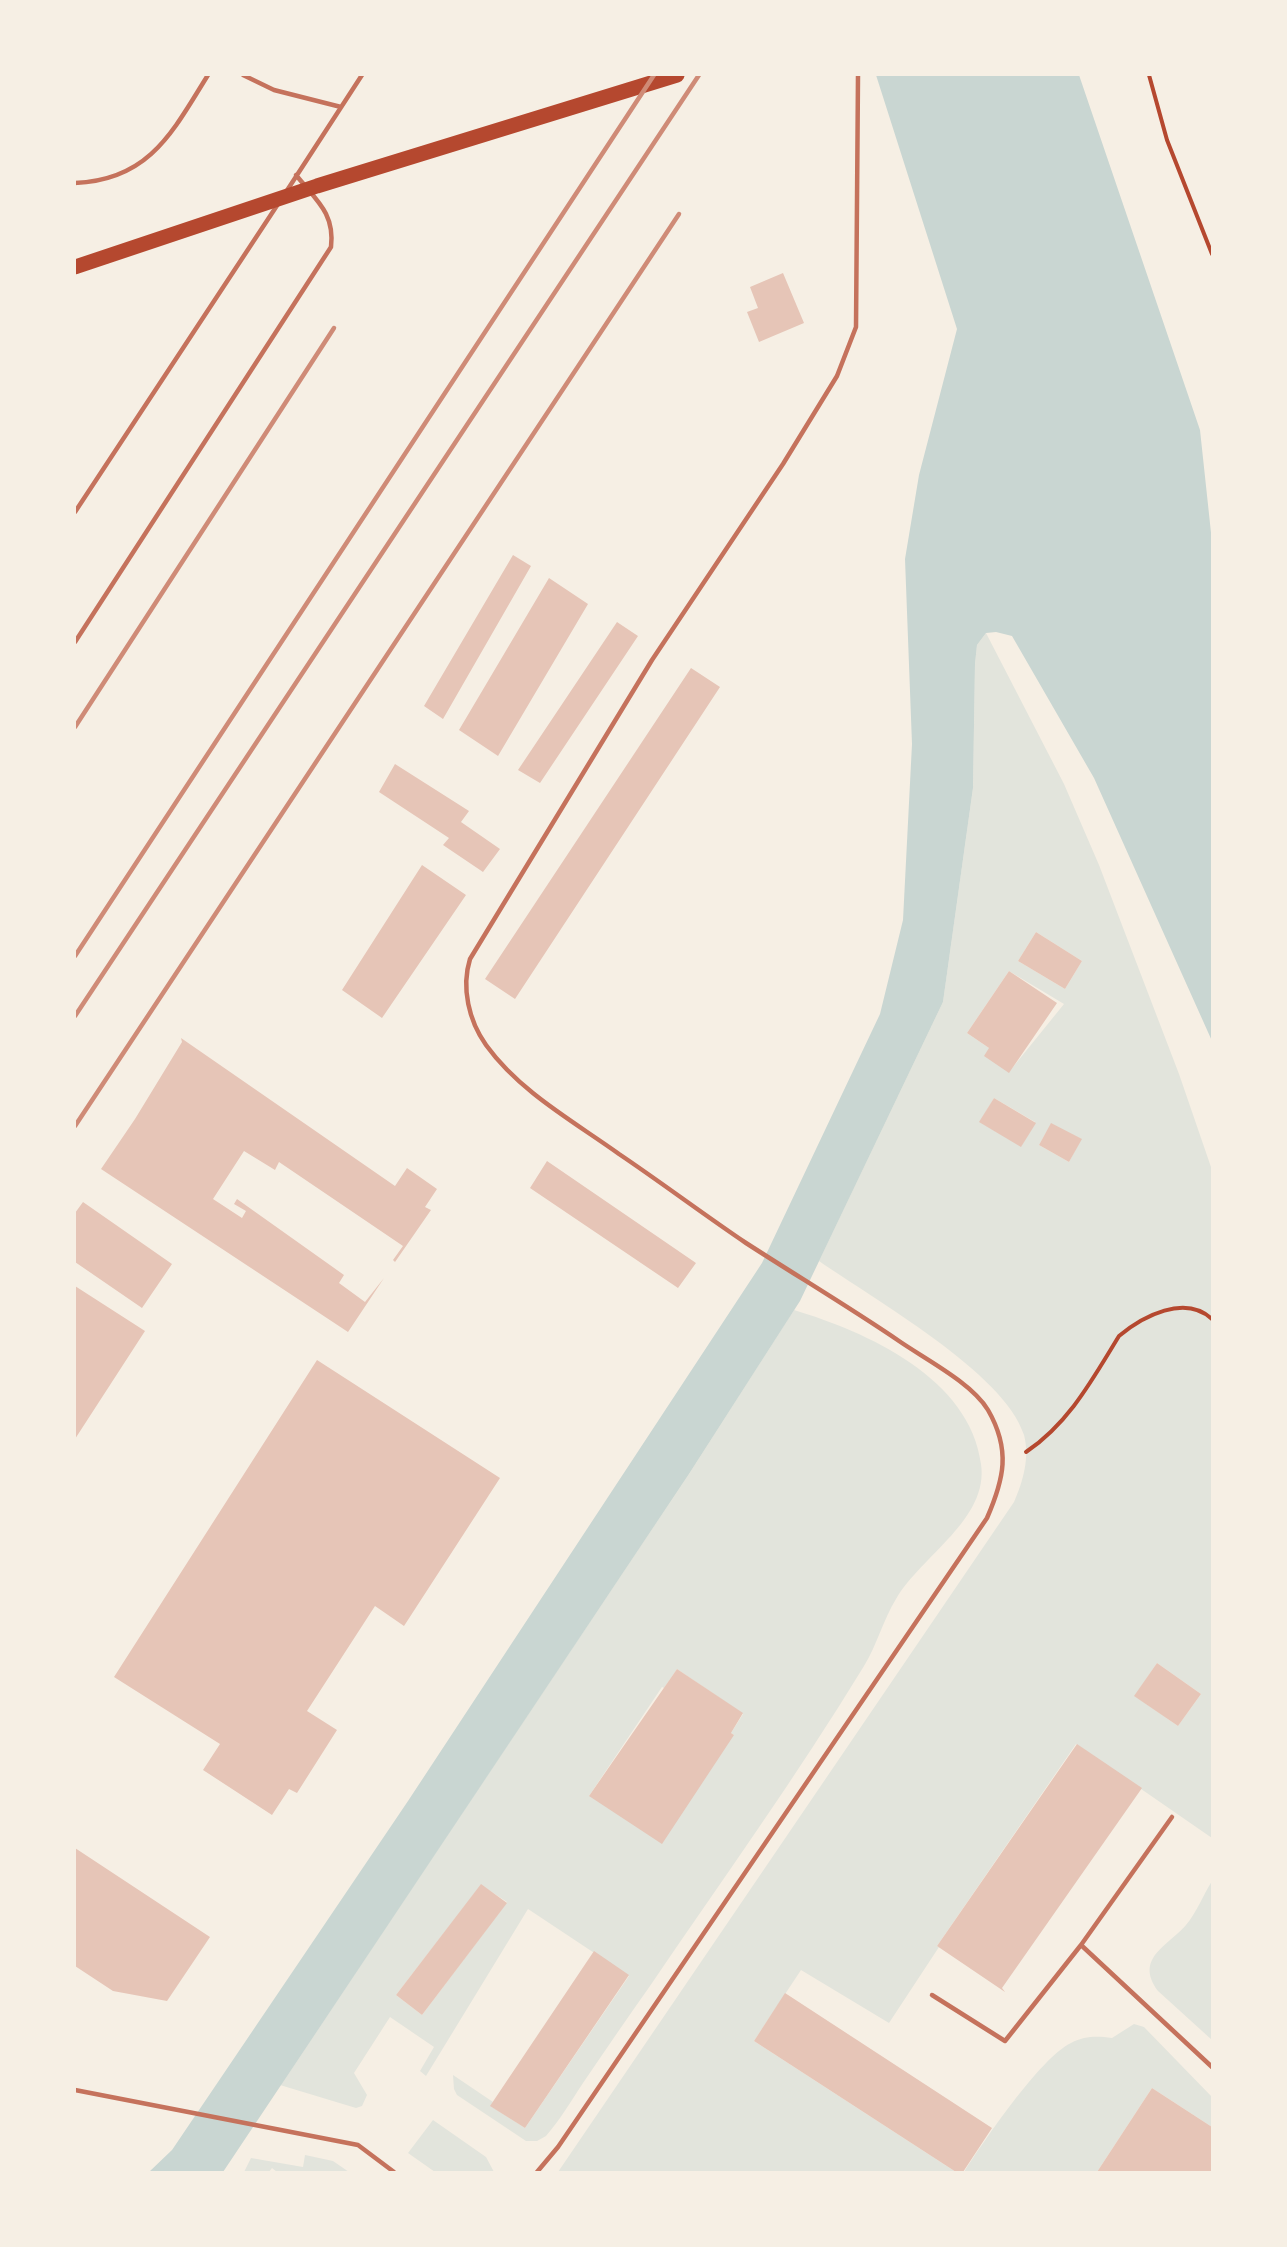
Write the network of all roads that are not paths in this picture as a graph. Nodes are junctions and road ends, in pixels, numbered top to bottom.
1 (208, 75) edge
2 (243, 75) edge
3 (362, 75) edge
4 (677, 75) edge
5 (858, 75) edge
6 (341, 107) junction
7 (296, 175) junction
8 (75, 183) edge
9 (75, 267) edge
10 (75, 512) edge
11 (75, 642) edge
12 (1172, 1817) dead end
13 (1081, 1945) junction
14 (932, 1995) dead end
15 (1212, 2067) edge
16 (75, 2090) edge
17 (394, 2172) edge
18 (537, 2172) edge

1 - 8 lane
2 - 6 lane
3 - 6 lane
4 - 9 main road
5 - 18 lane
6 - 7 lane
7 - 10 lane
7 - 11 lane
12 - 13 lane
13 - 14 lane
13 - 15 lane
16 - 17 lane

